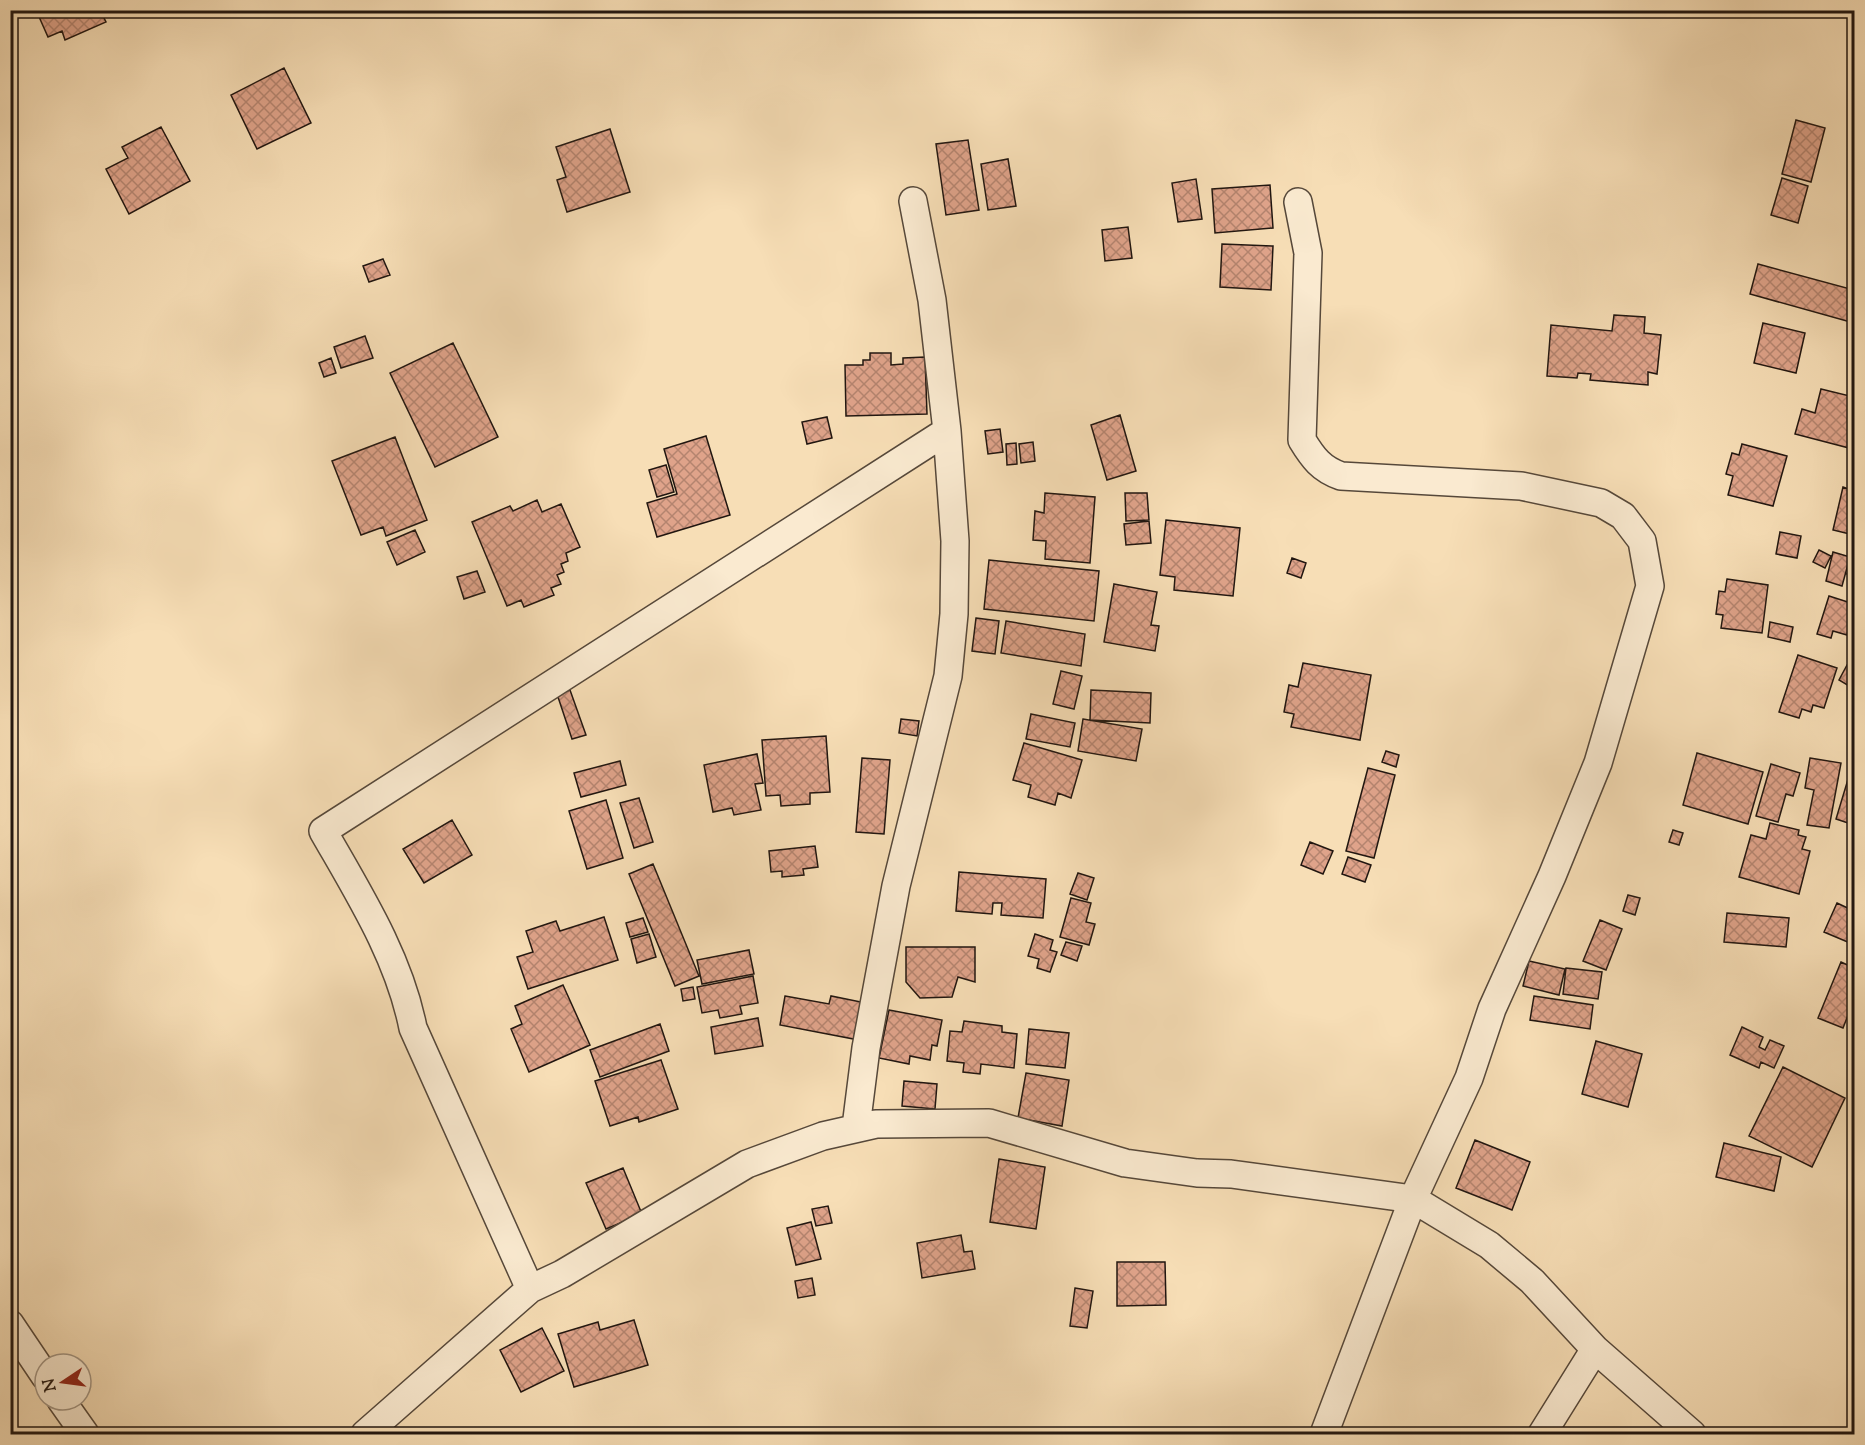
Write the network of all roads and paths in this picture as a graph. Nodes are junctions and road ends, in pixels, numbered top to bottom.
1 (914, 201) dead end
2 (1298, 202) dead end
3 (947, 431) junction
4 (856, 1127) junction
5 (1413, 1199) junction
6 (530, 1289) junction
7 (10, 1324) edge
8 (1595, 1349) junction
9 (33, 1358) edge
10 (69, 1412) edge
11 (85, 1434) edge
12 (365, 1434) edge
13 (1324, 1434) edge
14 (1542, 1434) edge
15 (1692, 1434) edge

1 - 3 street
2 - 5 street
3 - 4 street
3 - 6 street
4 - 5 street
4 - 6 street
5 - 8 street
5 - 13 street
6 - 12 street
7 - 9 street
8 - 14 street
8 - 15 street
10 - 11 street

